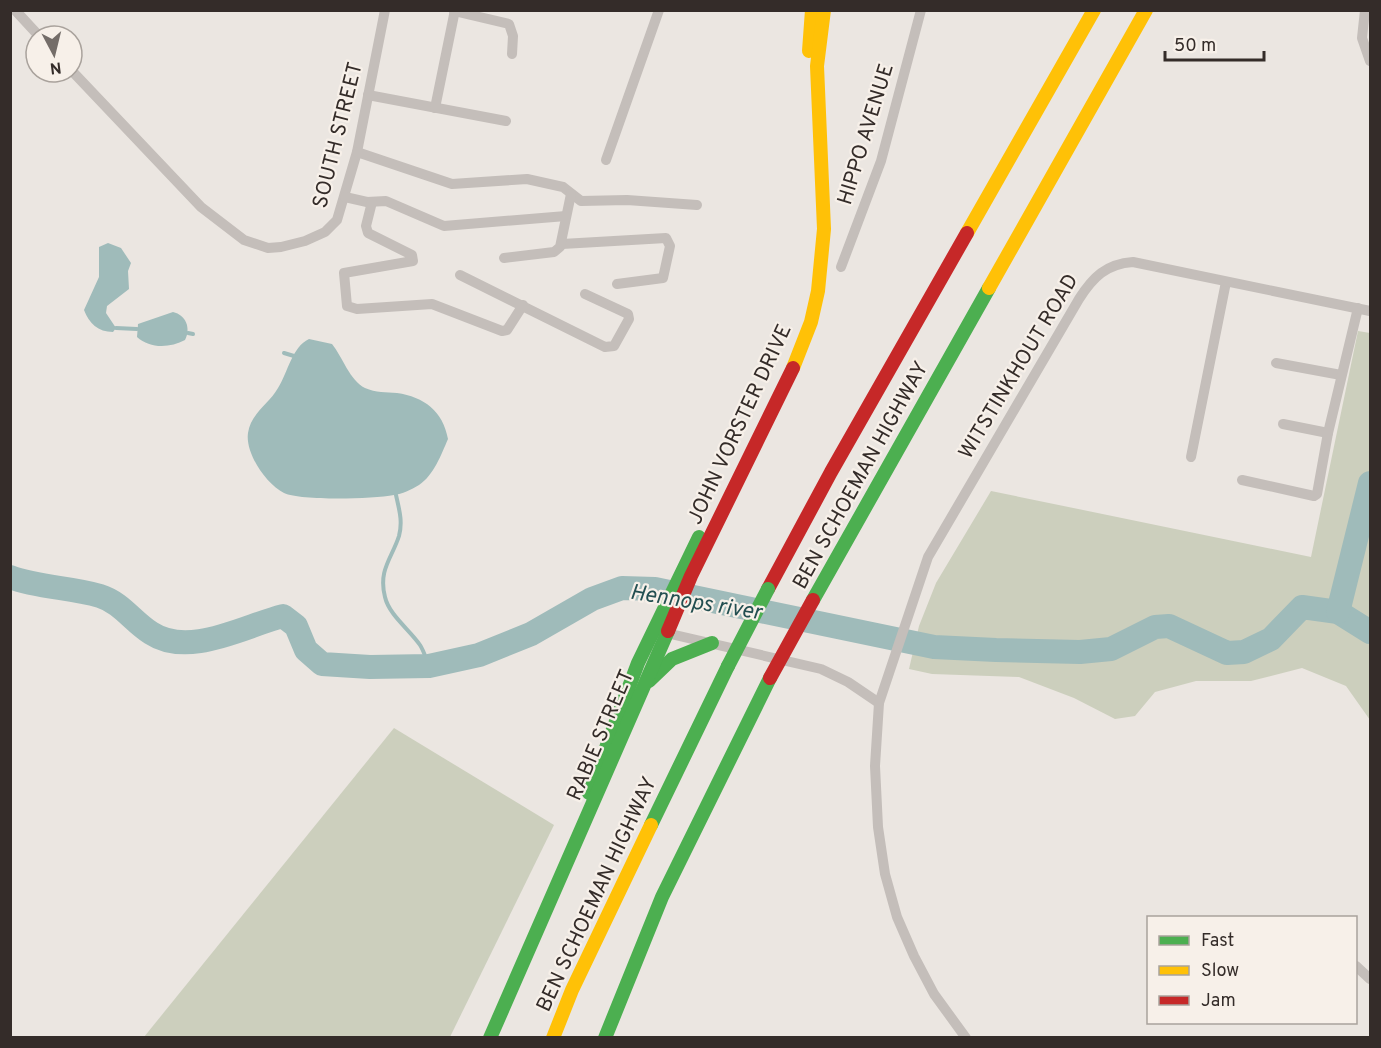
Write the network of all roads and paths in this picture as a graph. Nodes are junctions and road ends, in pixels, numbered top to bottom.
1 (15, 10) edge
2 (385, 10) edge
3 (658, 10) edge
4 (812, 10) edge
5 (824, 10) edge
6 (921, 10) edge
7 (1094, 10) edge
8 (1146, 10) edge
9 (1365, 10) edge
10 (454, 11) edge
11 (28, 24) edge
12 (512, 54) dead end
13 (1371, 61) edge
14 (84, 84) edge
15 (368, 95) junction
16 (435, 108) junction
17 (506, 120) dead end
18 (357, 152) junction
19 (606, 160) dead end
20 (571, 194) junction
21 (345, 197) junction
22 (372, 202) junction
23 (697, 205) dead end
24 (566, 216) junction
25 (562, 244) junction
26 (504, 258) dead end
27 (841, 267) dead end
28 (460, 274) dead end
29 (1226, 282) junction
30 (617, 284) dead end
31 (585, 294) dead end
32 (523, 305) junction
33 (1364, 310) edge
34 (1276, 363) dead end
35 (1341, 375) junction
36 (1283, 424) dead end
37 (1328, 434) junction
38 (1191, 457) dead end
39 (1242, 480) dead end
40 (685, 574) junction
41 (660, 631) junction
42 (712, 643) junction
43 (639, 695) junction
44 (879, 703) junction
45 (569, 853) junction
46 (1357, 967) edge
47 (1371, 979) edge
48 (490, 1038) edge
49 (553, 1038) edge
50 (605, 1038) edge
51 (966, 1038) edge

1 - 11 street
2 - 15 street, SOUTH STREET
3 - 19 street
4 - 40 main road, JOHN VORSTER DRIVE
5 - 40 main road, JOHN VORSTER DRIVE
6 - 27 street, HIPPO AVENUE
7 - 49 main road, BEN SCHOEMAN HIGHWAY, bridge
8 - 50 main road, BEN SCHOEMAN HIGHWAY, bridge
9 - 13 street
10 - 12 street
10 - 16 street
14 - 21 street, SOUTH STREET
15 - 16 street
15 - 18 street, SOUTH STREET
16 - 17 street
18 - 20 street
18 - 21 street, SOUTH STREET
20 - 23 street
20 - 24 street
21 - 22 street
22 - 24 street
22 - 32 street
24 - 25 street
25 - 26 street
25 - 30 street
28 - 32 street
29 - 33 street, WITSTINKHOUT ROAD
29 - 38 street
29 - 44 street, WITSTINKHOUT ROAD
31 - 32 street
33 - 35 street
34 - 35 street
35 - 37 street
36 - 37 street
37 - 39 street
40 - 41 main road, JOHN VORSTER DRIVE
41 - 42 street
41 - 43 main road, RABIE STREET
41 - 45 main road, RABIE STREET
42 - 43 main road
42 - 44 street
43 - 45 main road, RABIE STREET
44 - 51 street, WITSTINKHOUT ROAD
45 - 48 main road, RABIE STREET
46 - 47 street

